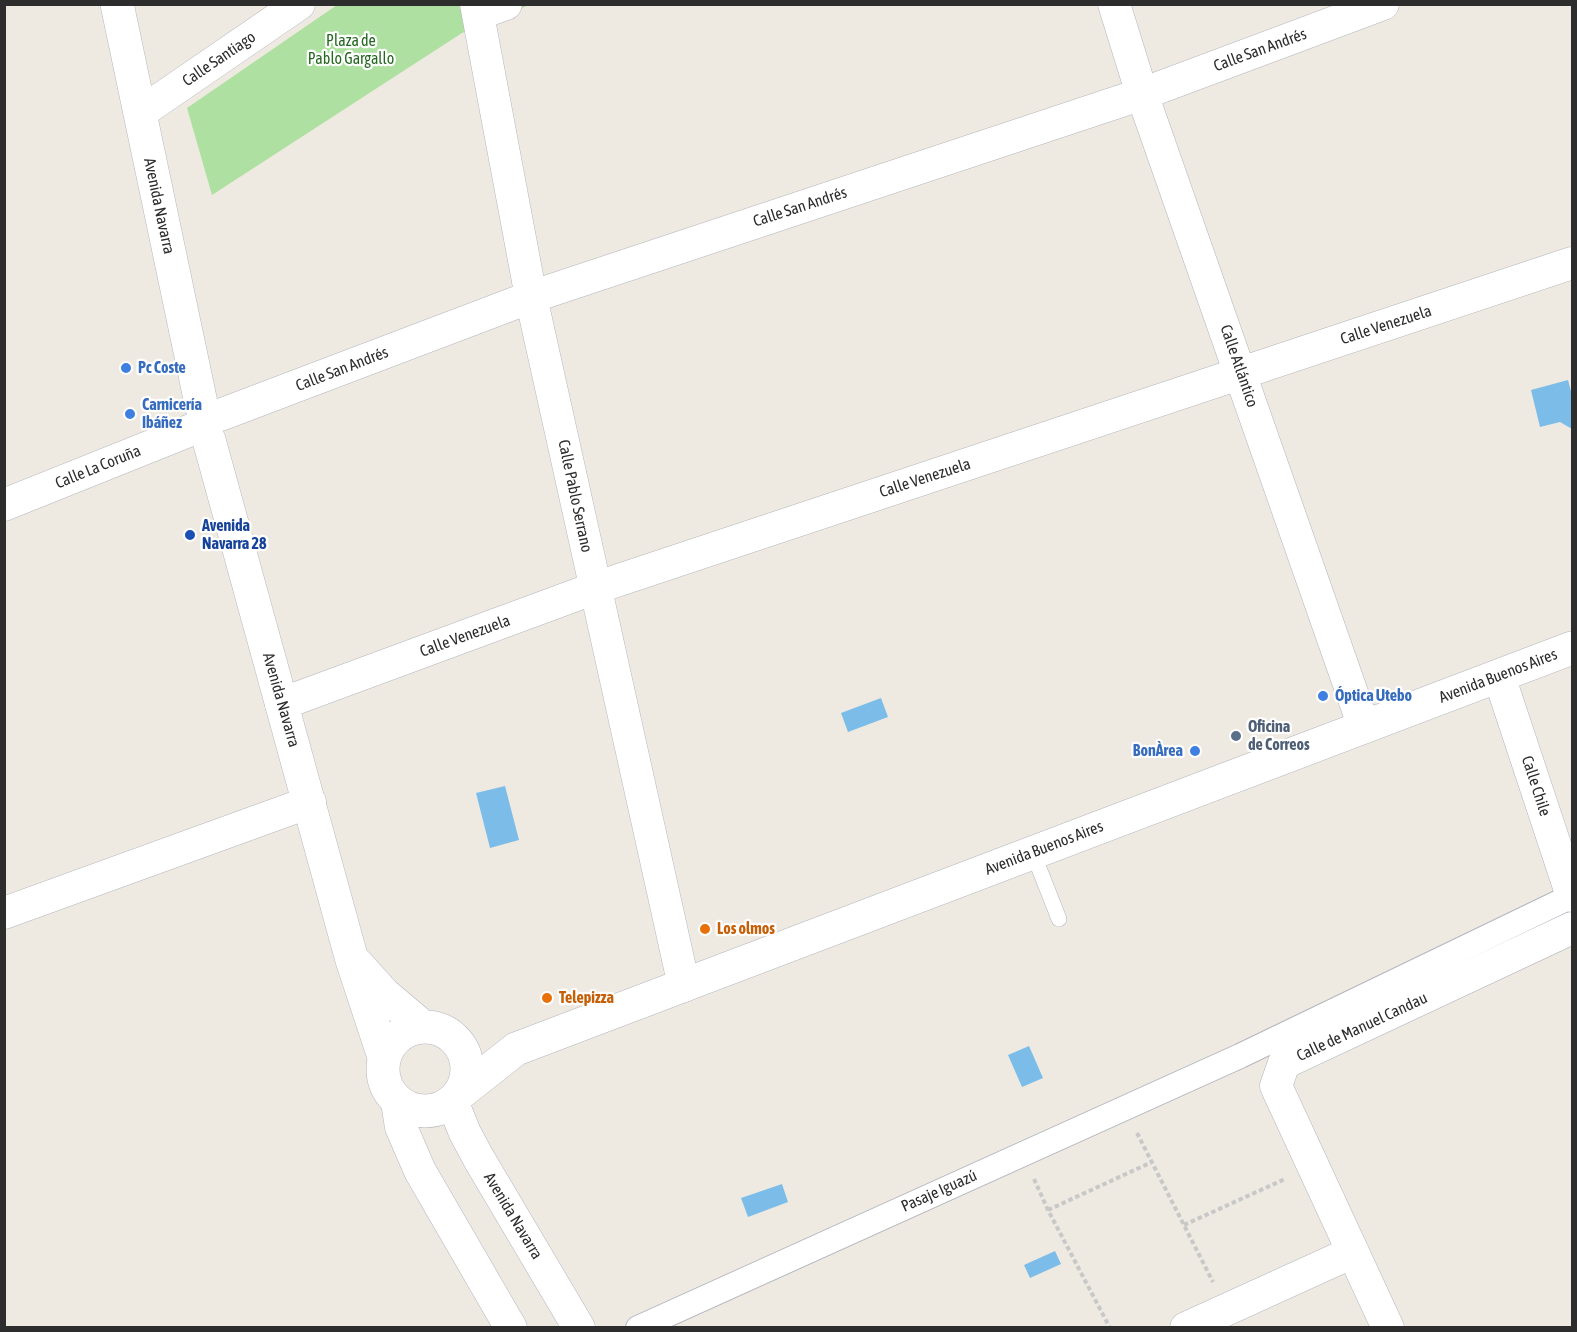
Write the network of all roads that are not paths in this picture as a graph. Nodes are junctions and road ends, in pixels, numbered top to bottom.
1 (117, 4) edge
2 (299, 4) edge
3 (1114, 4) edge
4 (1383, 4) edge
5 (486, 8) edge
6 (1142, 94) junction
7 (140, 113) junction
8 (1572, 263) edge
9 (531, 297) junction
10 (1241, 373) junction
11 (206, 423) junction
12 (4, 505) edge
13 (596, 588) junction
14 (1572, 648) edge
15 (1499, 676) junction
16 (281, 704) junction
17 (1364, 727) junction
18 (310, 802) junction
19 (1033, 853) junction
20 (1572, 896) edge
21 (4, 913) edge
22 (1059, 919) dead end
23 (1572, 928) edge
24 (352, 960) junction
25 (684, 986) junction
26 (423, 1027) junction
27 (457, 1042) junction
28 (516, 1050) junction
29 (384, 1058) junction
30 (456, 1098) junction
31 (397, 1102) junction
32 (1353, 1252) junction
33 (504, 1316) edge
34 (579, 1328) edge
35 (638, 1328) edge
36 (1186, 1328) edge
37 (1388, 1328) edge

1 - 7 street, Avenida Navarra
2 - 7 street, Calle Santiago
3 - 6 street, Calle Atlántico
4 - 6 street, Calle San Andrés
5 - 9 street, Calle Pablo Serrano
6 - 9 street, Calle San Andrés
6 - 10 street, Calle Atlántico
7 - 11 street, Avenida Navarra
8 - 10 street, Calle Venezuela
9 - 11 street, Calle San Andrés
9 - 13 street, Calle Pablo Serrano
10 - 13 street, Calle Venezuela
10 - 17 street, Calle Atlántico
11 - 12 street, Calle La Coruña
11 - 16 street, Avenida Navarra
13 - 16 street, Calle Venezuela
13 - 25 street, Calle Pablo Serrano
14 - 15 street, Avenida Buenos Aires
15 - 17 street, Avenida Buenos Aires
15 - 20 street, Calle Chile
16 - 18 street, Avenida Navarra
17 - 19 street, Avenida Buenos Aires
18 - 21 street
18 - 24 street, Avenida Navarra
19 - 22 lane
19 - 25 street, Avenida Buenos Aires
20 - 35 street, Pasaje Iguazú
23 - 32 street, Calle de Manuel Candau
24 - 26 street, Avenida Navarra
24 - 29 street, Avenida Navarra
25 - 28 street, Avenida Buenos Aires
26 - 27 street
26 - 29 street
27 - 28 street, Avenida Buenos Aires
27 - 30 street
28 - 30 street, Avenida Buenos Aires
29 - 31 street
30 - 31 street
30 - 34 street, Avenida Navarra
31 - 33 street
32 - 36 street
32 - 37 street, Calle de Manuel Candau

